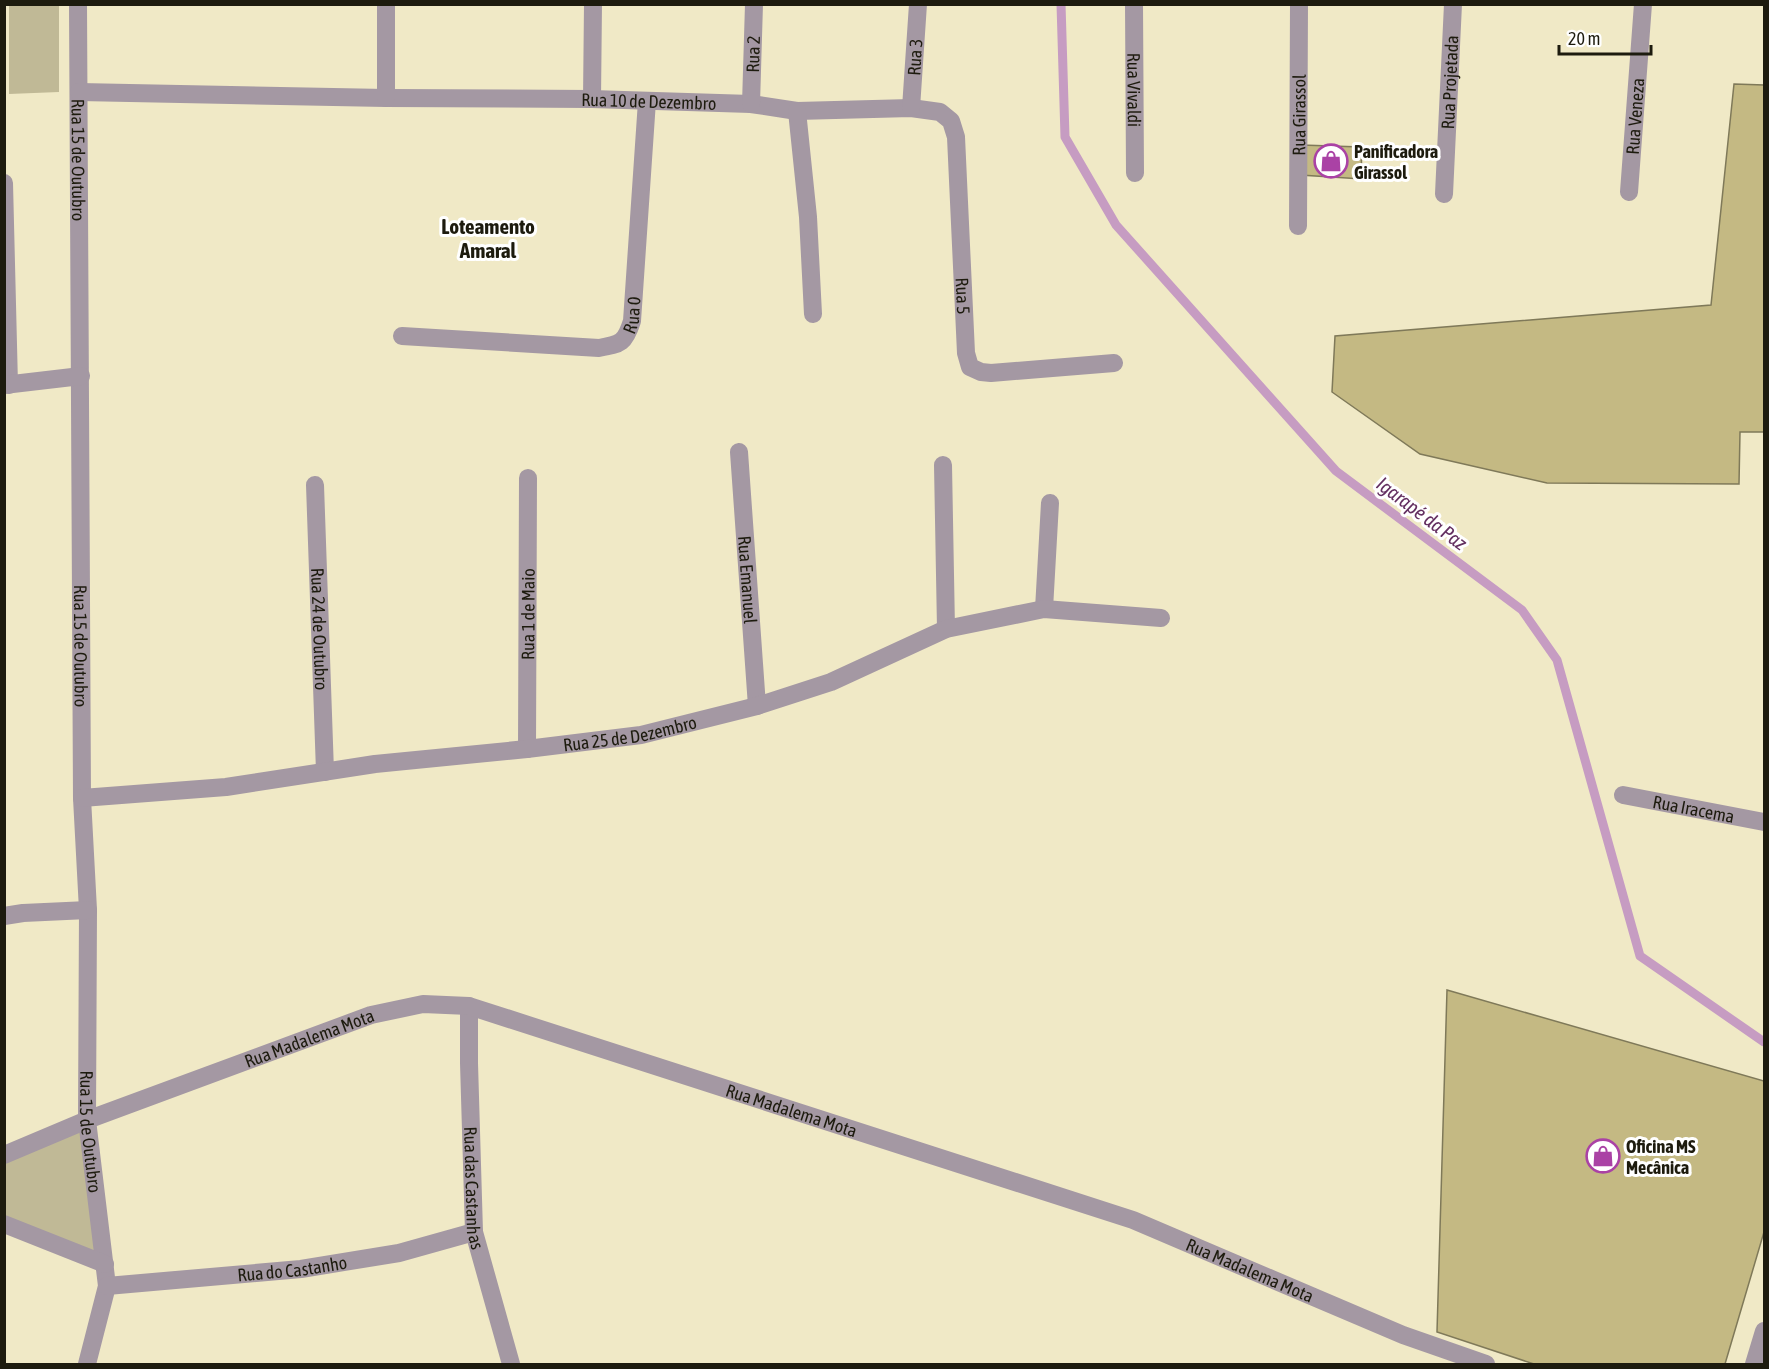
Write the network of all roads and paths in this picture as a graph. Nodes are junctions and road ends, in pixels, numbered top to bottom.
1 (78, 4) edge
2 (386, 4) edge
3 (593, 4) edge
4 (754, 4) edge
5 (918, 4) edge
6 (1134, 4) edge
7 (1299, 4) edge
8 (1453, 4) edge
9 (1643, 4) edge
10 (79, 92) junction
11 (386, 98) junction
12 (592, 99) junction
13 (647, 101) junction
14 (751, 104) junction
15 (911, 108) junction
16 (797, 111) junction
17 (1135, 173) dead end
18 (4, 183) edge
19 (1629, 192) dead end
20 (1444, 194) dead end
21 (1298, 226) dead end
22 (813, 314) dead end
23 (402, 336) dead end
24 (1114, 363) dead end
25 (81, 376) junction
26 (7, 385) edge
27 (739, 452) dead end
28 (943, 465) dead end
29 (528, 478) dead end
30 (315, 485) dead end
31 (1050, 503) dead end
32 (1044, 609) junction
33 (1161, 618) dead end
34 (946, 629) junction
35 (757, 706) junction
36 (527, 749) junction
37 (325, 772) junction
38 (1623, 795) dead end
39 (82, 798) junction
40 (1764, 822) edge
41 (88, 910) junction
42 (4, 916) edge
43 (469, 1006) junction
44 (87, 1120) junction
45 (4, 1155) edge
46 (4, 1224) edge
47 (474, 1232) junction
48 (105, 1264) junction
49 (108, 1286) junction
50 (1764, 1331) edge
51 (87, 1365) edge
52 (511, 1365) edge
53 (1486, 1365) edge
54 (1754, 1365) edge

1 - 10 street, Rua 15 de Outubro
2 - 11 street
3 - 12 street
4 - 14 street, Rua 2
5 - 15 street, Rua 3
6 - 17 street, Rua Vivaldi
7 - 21 street, Rua Girassol
8 - 20 street, Rua Projetada
9 - 19 street, Rua Veneza
10 - 11 street, Rua 10 de Dezembro
10 - 25 street, Rua 15 de Outubro
11 - 12 street, Rua 10 de Dezembro
12 - 13 street, Rua 10 de Dezembro
13 - 14 street, Rua 10 de Dezembro
13 - 23 street, Rua 0
14 - 16 street, Rua 10 de Dezembro
15 - 16 street, Rua 10 de Dezembro
15 - 24 street, Rua 5
16 - 22 street
18 - 26 street
25 - 26 street
25 - 39 street, Rua 15 de Outubro
27 - 35 street, Rua Emanuel
28 - 34 street
29 - 36 street, Rua 1 de Maio
30 - 37 street, Rua 24 de Outubro
31 - 32 street
32 - 33 street, Rua 25 de Dezembro
32 - 34 street, Rua 25 de Dezembro
34 - 35 street, Rua 25 de Dezembro
35 - 36 street, Rua 25 de Dezembro
36 - 37 street, Rua 25 de Dezembro
37 - 39 street, Rua 25 de Dezembro
38 - 40 street, Rua Iracema
39 - 41 street, Rua 15 de Outubro
41 - 42 street
41 - 44 street, Rua 15 de Outubro
43 - 44 street, Rua Madalema Mota
43 - 47 street, Rua das Castanhas
43 - 53 street, Rua Madalema Mota
44 - 45 street, Rua Madalema Mota
44 - 48 street, Rua 15 de Outubro
46 - 48 street
47 - 49 street, Rua do Castanho
47 - 52 street, Rua das Castanhas
48 - 49 street, Rua 15 de Outubro
49 - 51 street
50 - 54 street

